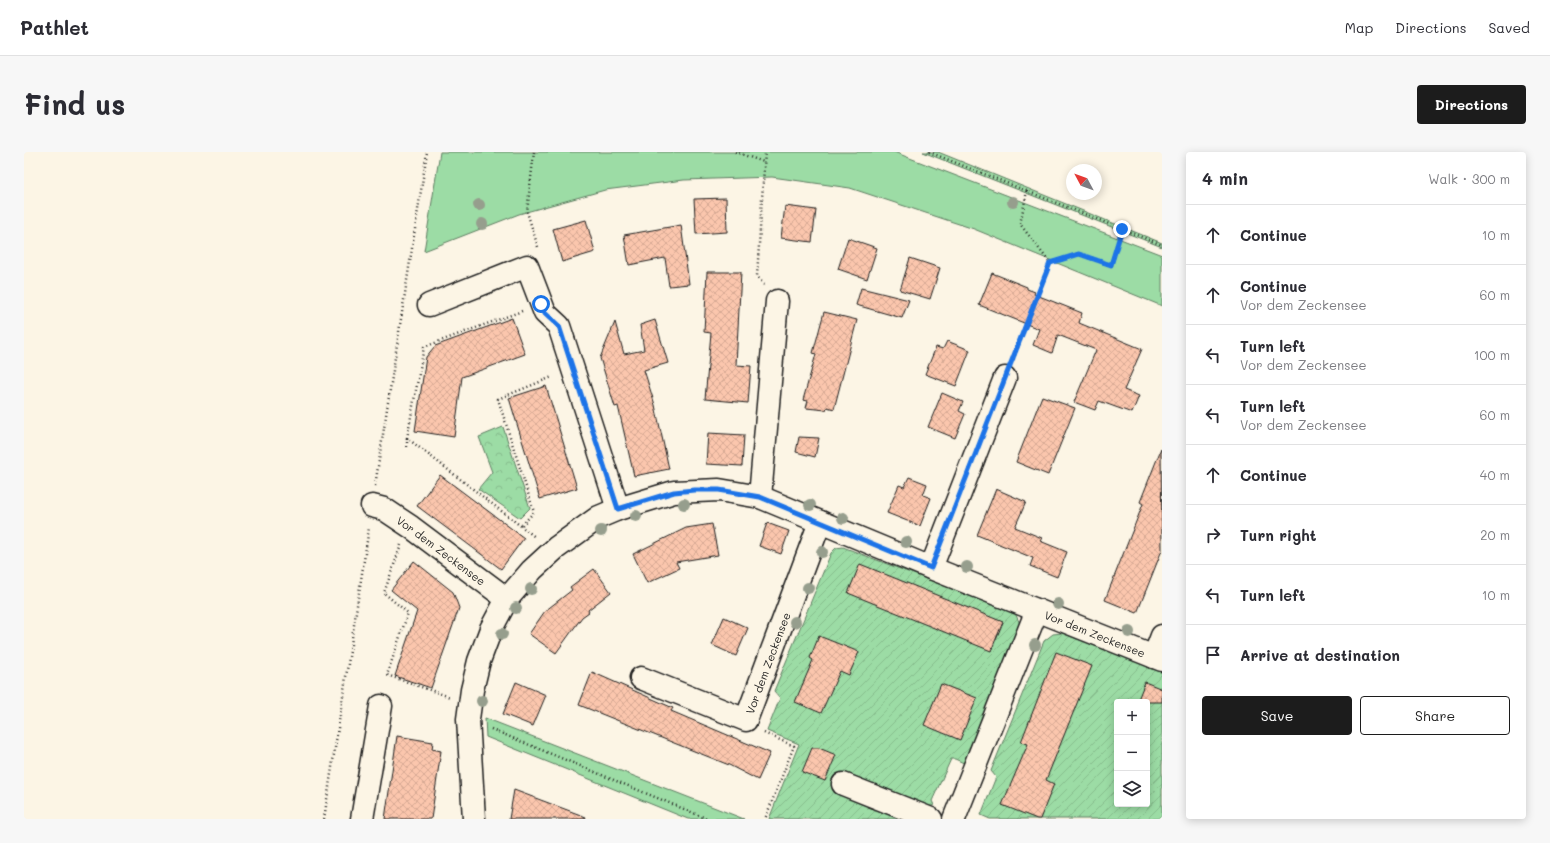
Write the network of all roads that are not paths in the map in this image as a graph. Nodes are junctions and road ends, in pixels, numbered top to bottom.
1 (777, 301) road end
2 (429, 305) dead end
3 (1005, 378) road end
4 (760, 497) junction
5 (372, 506) road end
6 (618, 509) junction
7 (820, 522) junction
8 (931, 568) junction
9 (507, 599) junction
10 (1037, 610) junction
11 (1162, 636) edge
12 (1158, 658) edge
13 (641, 678) dead end
14 (381, 706) dead end
15 (844, 784) dead end
16 (362, 819) edge
17 (474, 819) edge
18 (931, 819) edge
19 (954, 819) edge

1 - 4 street
2 - 6 street
3 - 8 street
4 - 6 street, Vor dem Zeckensee
4 - 7 street, Vor dem Zeckensee
5 - 9 street, Vor dem Zeckensee
6 - 9 street, Vor dem Zeckensee
7 - 8 street, Vor dem Zeckensee
7 - 13 street, Vor dem Zeckensee
8 - 10 street, Vor dem Zeckensee
9 - 17 street, Vor dem Zeckensee
10 - 12 street, Vor dem Zeckensee
10 - 19 street, Vor dem Zeckensee
11 - 12 street, Vor dem Zeckensee
14 - 16 street
15 - 18 street

